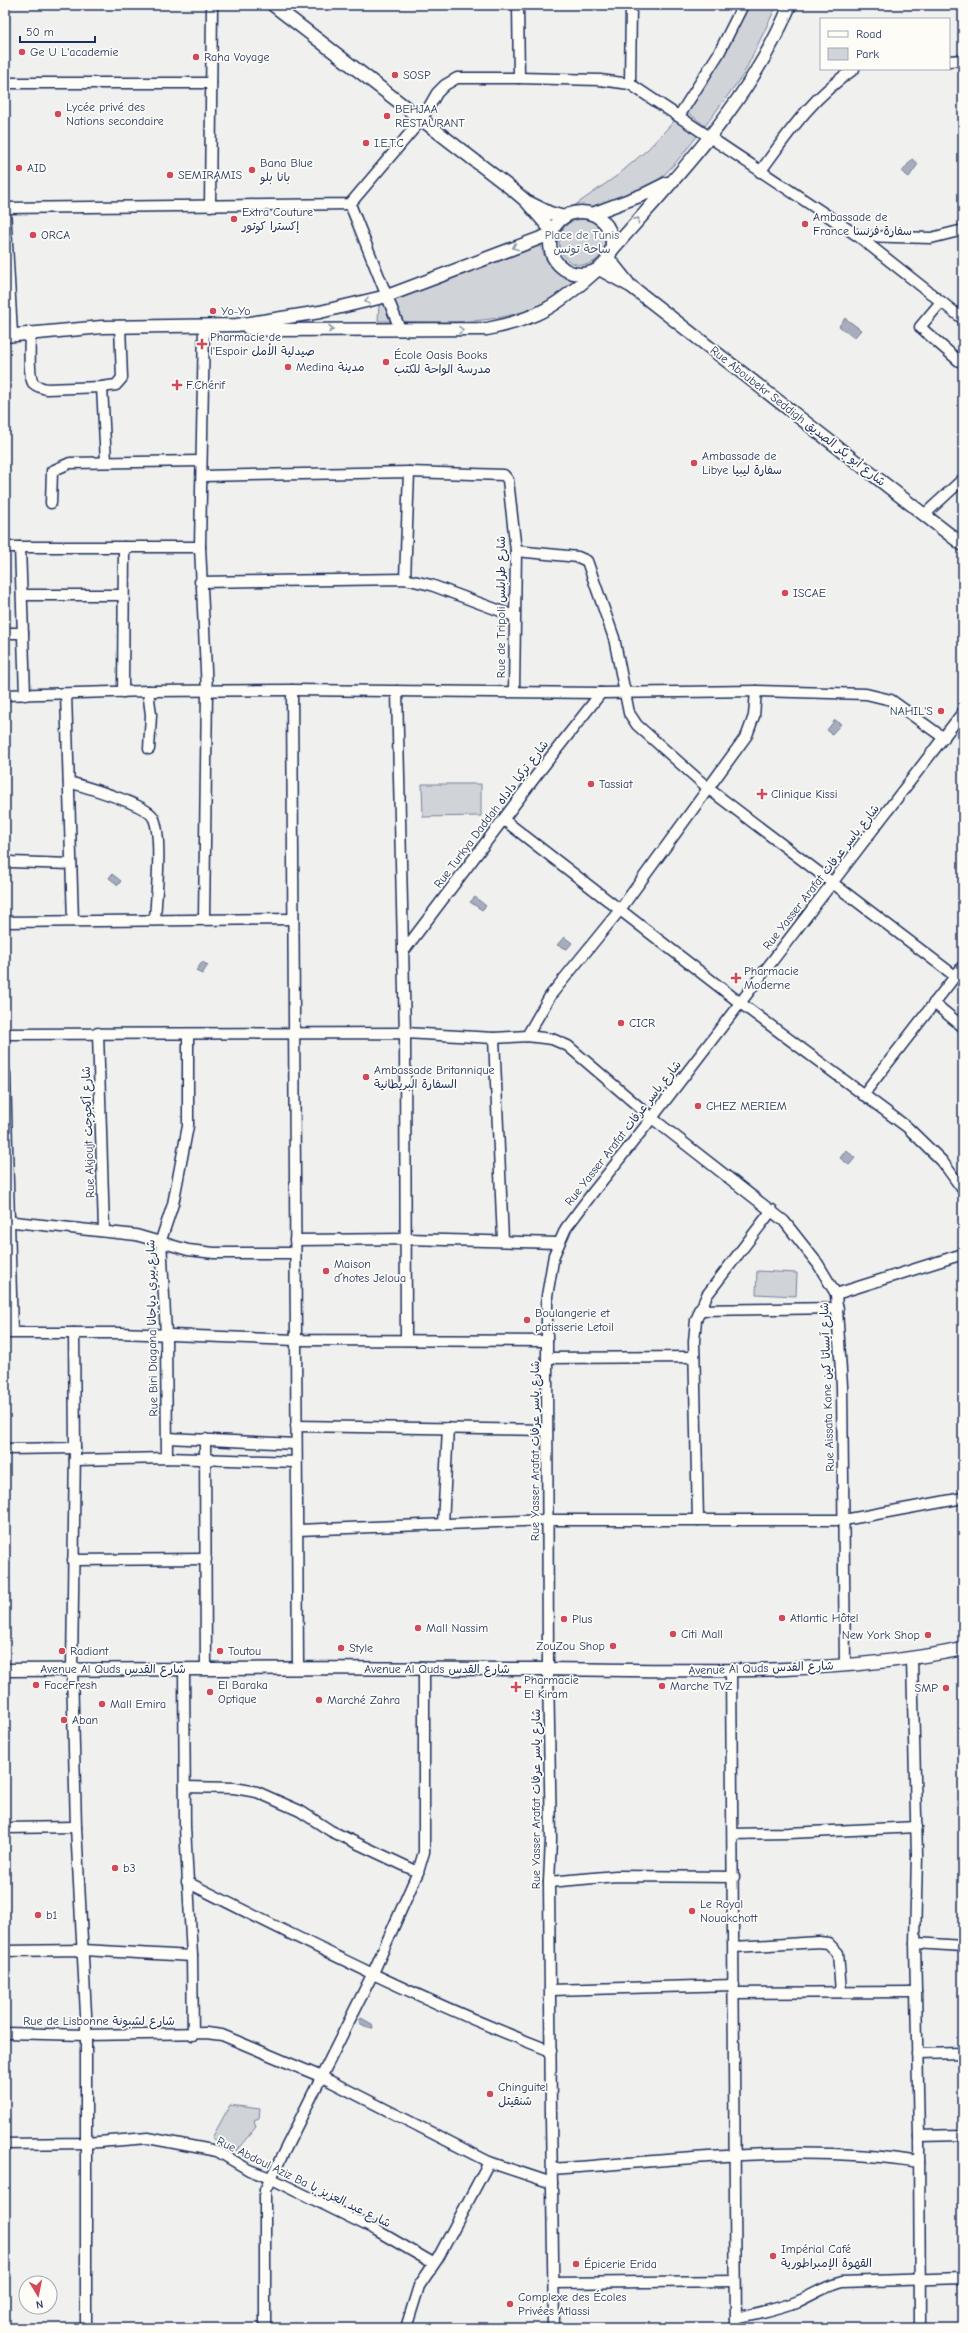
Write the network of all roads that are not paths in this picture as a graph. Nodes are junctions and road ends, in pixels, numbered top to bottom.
1 (212, 5) edge
2 (273, 5) edge
3 (518, 5) edge
4 (631, 5) edge
5 (743, 5) edge
6 (790, 5) edge
7 (963, 60) edge
8 (950, 61) edge
9 (852, 70) edge
10 (519, 78) junction
11 (5, 83) edge
12 (211, 83) junction
13 (630, 84) junction
14 (679, 116) junction
15 (422, 119) junction
16 (710, 139) junction
17 (760, 172) junction
18 (673, 179) junction
19 (526, 201) junction
20 (350, 204) junction
21 (210, 206) junction
22 (5, 208) edge
23 (592, 214) junction
24 (564, 217) junction
25 (963, 230) edge
26 (552, 232) junction
27 (858, 236) junction
28 (610, 254) junction
29 (597, 270) junction
30 (632, 288) junction
31 (387, 296) junction
32 (941, 302) junction
33 (963, 319) edge
34 (237, 325) junction
35 (120, 326) junction
36 (204, 326) junction
37 (400, 329) junction
38 (30, 332) junction
39 (9, 335) edge
40 (963, 355) edge
41 (102, 387) junction
42 (201, 461) junction
43 (106, 462) junction
44 (409, 472) junction
45 (202, 476) junction
46 (963, 479) edge
47 (51, 503) dead end
48 (924, 515) junction
49 (963, 544) edge
50 (5, 547) edge
51 (20, 547) junction
52 (124, 547) junction
53 (200, 547) junction
54 (516, 551) junction
55 (405, 579) junction
56 (200, 582) junction
57 (122, 595) junction
58 (22, 596) junction
59 (514, 616) junction
60 (5, 633) edge
61 (23, 633) junction
62 (292, 690) junction
63 (148, 691) junction
64 (207, 691) junction
65 (398, 691) junction
66 (514, 691) junction
67 (625, 691) junction
68 (756, 691) junction
69 (123, 692) junction
70 (601, 693) junction
71 (66, 694) junction
72 (5, 695) edge
73 (25, 695) junction
74 (963, 712) edge
75 (944, 738) junction
76 (149, 749) dead end
77 (69, 782) junction
78 (709, 789) junction
79 (504, 820) junction
80 (5, 860) edge
81 (71, 864) junction
82 (833, 884) junction
83 (619, 910) junction
84 (204, 919) junction
85 (292, 919) junction
86 (155, 920) junction
87 (73, 921) junction
88 (5, 922) edge
89 (403, 952) junction
90 (963, 966) edge
91 (955, 976) junction
92 (739, 1002) junction
93 (934, 1003) junction
94 (963, 1027) edge
95 (98, 1033) junction
96 (294, 1033) junction
97 (405, 1033) junction
98 (5, 1034) edge
99 (188, 1034) junction
100 (527, 1036) junction
101 (494, 1038) junction
102 (5, 1073) edge
103 (863, 1095) junction
104 (652, 1118) junction
105 (963, 1190) edge
106 (772, 1210) junction
107 (8, 1221) edge
108 (104, 1230) junction
109 (406, 1239) junction
110 (161, 1240) junction
111 (295, 1240) junction
112 (503, 1240) junction
113 (558, 1242) junction
114 (295, 1253) junction
115 (963, 1254) edge
116 (836, 1294) junction
117 (838, 1308) junction
118 (700, 1310) junction
119 (8, 1333) edge
120 (74, 1333) junction
121 (166, 1334) junction
122 (296, 1340) junction
123 (406, 1340) junction
124 (547, 1341) junction
125 (694, 1356) junction
126 (547, 1358) junction
127 (296, 1426) junction
128 (448, 1428) junction
129 (547, 1430) junction
130 (167, 1438) junction
131 (205, 1440) junction
132 (296, 1444) junction
133 (75, 1448) junction
134 (5, 1449) edge
135 (167, 1458) junction
136 (204, 1459) junction
137 (75, 1460) junction
138 (296, 1462) junction
139 (963, 1498) edge
140 (548, 1520) junction
141 (698, 1520) junction
142 (844, 1520) junction
143 (443, 1524) junction
144 (298, 1530) junction
145 (206, 1559) junction
146 (74, 1560) junction
147 (963, 1649) edge
148 (912, 1660) junction
149 (846, 1665) junction
150 (298, 1668) junction
151 (72, 1669) junction
152 (184, 1669) junction
153 (206, 1669) junction
154 (424, 1669) junction
155 (548, 1669) junction
156 (5, 1670) edge
157 (731, 1670) junction
158 (185, 1787) junction
159 (76, 1827) junction
160 (917, 1827) junction
161 (5, 1828) edge
162 (733, 1834) junction
163 (418, 1872) junction
164 (734, 1877) junction
165 (187, 1882) junction
166 (549, 1882) junction
167 (915, 1943) junction
168 (963, 1946) edge
169 (734, 1947) junction
170 (83, 1950) junction
171 (5, 1951) edge
172 (192, 1956) junction
173 (373, 1973) junction
174 (734, 1989) junction
175 (551, 1990) junction
176 (841, 1992) junction
177 (916, 1992) junction
178 (5, 2033) edge
179 (193, 2035) junction
180 (85, 2036) junction
181 (551, 2051) junction
182 (963, 2053) edge
183 (917, 2054) junction
184 (322, 2077) junction
185 (963, 2135) edge
186 (919, 2136) junction
187 (86, 2143) junction
188 (5, 2144) edge
189 (734, 2157) junction
190 (488, 2162) junction
191 (919, 2162) junction
192 (552, 2169) junction
193 (270, 2178) junction
194 (552, 2184) junction
195 (433, 2263) junction
196 (919, 2278) junction
197 (963, 2278) edge
198 (735, 2281) junction
199 (554, 2283) junction
200 (736, 2323) edge
201 (86, 2328) edge
202 (265, 2328) edge
203 (406, 2328) edge
204 (554, 2328) edge
205 (920, 2328) edge

1 - 12 street
2 - 15 street
3 - 10 street
4 - 13 street
5 - 14 street
6 - 16 street
7 - 8 street
9 - 17 street
10 - 13 street
10 - 15 street
11 - 12 street
12 - 21 street
13 - 14 street
14 - 16 street
15 - 19 street
15 - 20 street
16 - 17 street
16 - 18 street
17 - 27 street
18 - 23 street
28 -> 18 street
19 - 24 street
19 - 26 street
20 - 21 street
20 - 31 street
21 - 22 street
22 - 39 street
23 - 24 street
23 - 28 street
24 - 26 street
25 - 27 street
26 - 29 street
26 -> 31 street
27 - 32 street
28 - 29 street
28 - 30 street, Rue Aboubekr Seddigh شارع أبو بكر الصديق
29 - 30 street, Rue Aboubekr Seddigh شارع أبو بكر الصديق
37 -> 29 street
30 - 48 street, Rue Aboubekr Seddigh شارع أبو بكر الصديق
31 -> 34 street
31 - 37 street
32 - 33 street
32 - 40 street
34 - 36 street
34 -> 37 street
35 - 36 street
35 - 38 street
35 - 41 street
36 - 42 street
38 - 39 street
38 - 41 street
41 - 43 street
42 - 43 street
42 - 45 street
43 - 47 street
44 - 45 street
44 - 54 street, Rue de Tripoli شارع طرابلس
44 - 55 street
45 - 53 street
46 - 48 street
48 - 49 street, Rue Aboubekr Seddigh شارع أبو بكر الصديق
50 - 51 street
51 - 52 street
51 - 58 street
52 - 53 street
52 - 57 street
53 - 56 street
54 - 59 street, Rue de Tripoli شارع طرابلس
54 - 67 street
55 - 56 street
55 - 59 street
56 - 64 street
57 - 58 street
57 - 69 street
58 - 61 street
59 - 66 street, Rue de Tripoli شارع طرابلس
60 - 61 street
61 - 73 street
62 - 64 street
62 - 65 street
62 - 85 street
63 - 64 street
63 - 69 street
63 - 76 street
64 - 84 street
65 - 66 street
65 - 89 street
66 - 70 street
67 - 68 street
67 - 70 street
67 - 78 street
68 - 75 street
68 - 78 street
69 - 71 street
70 - 79 street, Rue Turkya Daddah شارع تركيا داداه
71 - 73 street
71 - 77 street
72 - 73 street
74 - 75 street, Rue Yasser Arafat شارع ياسر عرفات
75 - 82 street, Rue Yasser Arafat شارع ياسر عرفات
77 - 81 street
77 - 86 street
78 - 82 street
78 - 83 street
79 - 83 street
79 - 89 street, Rue Turkya Daddah شارع تركيا داداه
80 - 81 street
81 - 87 street
82 - 91 street
82 - 92 street, Rue Yasser Arafat شارع ياسر عرفات
83 - 92 street
83 - 100 street
84 - 85 street
84 - 86 street
85 - 96 street
86 - 87 street
87 - 88 street
89 - 97 street
90 - 91 street
91 - 93 street
92 - 103 street
92 - 104 street, Rue Yasser Arafat شارع ياسر عرفات
93 - 94 street
93 - 103 street
95 - 98 street, Rue Aissata Kane شارع آيساتا كين
95 - 99 street, Rue Aissata Kane شارع آيساتا كين
95 - 108 street, Rue Akjoujt شارع أكجوجت
96 - 97 street, Rue Aissata Kane شارع آيساتا كين
96 - 99 street, Rue Aissata Kane شارع آيساتا كين
96 - 111 street
97 - 101 street, Rue Aissata Kane شارع آيساتا كين
97 - 109 street
99 - 110 street, Rue Biri Diagana شارع بيري دياجانا
100 - 101 street, Rue Aissata Kane شارع آيساتا كين
100 - 104 street, Rue Aissata Kane شارع آيساتا كين
101 - 112 street
102 - 107 street
103 - 105 street
104 - 106 street, Rue Aissata Kane شارع آيساتا كين
104 - 113 street, Rue Yasser Arafat شارع ياسر عرفات
106 - 116 street, Rue Aissata Kane شارع آيساتا كين
106 - 118 street
107 - 108 street
107 - 119 street
108 - 110 street
109 - 111 street
109 - 112 street
109 - 123 street
110 - 114 street
110 - 121 street, Rue Biri Diagana شارع بيري دياجانا
111 - 114 street
112 - 113 street
113 - 124 street, Rue Yasser Arafat شارع ياسر عرفات
114 - 122 street
115 - 116 street
116 - 117 street, Rue Aissata Kane شارع آيساتا كين
117 - 118 street
117 - 142 street, Rue Aissata Kane شارع آيساتا كين
118 - 125 street
119 - 120 street
120 - 121 street
120 - 133 street
121 - 122 street
121 - 130 street, Rue Biri Diagana شارع بيري دياجانا
122 - 123 street
122 - 127 street
123 - 124 street
124 - 126 street, Rue Yasser Arafat شارع ياسر عرفات
125 - 126 street
125 - 141 street
126 - 129 street, Rue Yasser Arafat شارع ياسر عرفات
127 - 128 street
127 - 132 street
128 - 129 street
128 - 143 street
129 - 140 street, Rue Yasser Arafat شارع ياسر عرفات
130 - 131 street
130 - 135 street, Rue Biri Diagana شارع بيري دياجانا
131 - 132 street
131 - 136 street
132 - 138 street
133 - 134 street
133 - 137 street
135 - 136 street
135 - 137 street
136 - 138 street
136 - 145 street
137 - 146 street
138 - 144 street
139 - 142 street
140 - 141 street
140 - 143 street
140 - 155 street, Rue Yasser Arafat شارع ياسر عرفات
141 - 142 street
142 - 149 street, Rue Aissata Kane شارع آيساتا كين
143 - 144 street
144 - 150 street
145 - 146 street
145 - 153 street
146 - 151 street
147 - 148 street, Avenue Al Quds شارع القدس
148 - 149 street, Avenue Al Quds شارع القدس
148 - 160 street
149 - 157 street, Avenue Al Quds شارع القدس
150 - 153 street, Avenue Al Quds شارع القدس
150 - 154 street, Avenue Al Quds شارع القدس
151 - 152 street, Avenue Al Quds شارع القدس
151 - 156 street, Avenue Al Quds شارع القدس
151 - 159 street
152 - 153 street, Avenue Al Quds شارع القدس
152 - 158 street
154 - 155 street, Avenue Al Quds شارع القدس
154 - 163 street
155 - 157 street, Avenue Al Quds شارع القدس
155 - 166 street, Rue Yasser Arafat شارع ياسر عرفات
157 - 162 street
158 - 163 street
158 - 165 street
159 - 161 street
159 - 170 street
160 - 162 street
160 - 167 street
162 - 164 street
163 - 173 street
164 - 166 street
164 - 169 street
165 - 172 street
165 - 173 street
166 - 175 street, Rue Yasser Arafat شارع ياسر عرفات
167 - 168 street
167 - 177 street
169 - 174 street
169 - 176 street
170 - 171 street
170 - 172 street
170 - 180 street
172 - 179 street
173 - 181 street
173 - 184 street
174 - 175 street
174 - 176 street
174 - 189 street
175 - 181 street, Rue Yasser Arafat شارع ياسر عرفات
176 - 177 street
177 - 183 street
178 - 180 street, Rue de Lisbonne شارع لشبونة
179 - 180 street, Rue de Lisbonne شارع لشبونة
179 - 184 street, Rue de Lisbonne شارع لشبونة
180 - 187 street
181 - 192 street, Rue Yasser Arafat شارع ياسر عرفات
182 - 183 street
183 - 186 street
184 - 190 street, Rue de Lisbonne شارع لشبونة
184 - 193 street
185 - 186 street
186 - 191 street
187 - 188 street, Rue Abdoul Aziz Ba شارع عبد العزيز با
187 - 193 street, Rue Abdoul Aziz Ba شارع عبد العزيز با
187 - 201 street
189 - 191 street
189 - 192 street
189 - 198 street
190 - 194 street, Rue de Lisbonne شارع لشبونة
190 - 195 street
191 - 196 street
192 - 194 street, Rue Yasser Arafat شارع ياسر عرفات
193 - 195 street, Rue Abdoul Aziz Ba شارع عبد العزيز با
193 - 202 street
194 - 199 street, Rue Yasser Arafat شارع ياسر عرفات
195 - 203 street
196 - 197 street
196 - 200 street
196 - 205 street
198 - 199 street
198 - 200 street
199 - 204 street, Rue Yasser Arafat شارع ياسر عرفات

